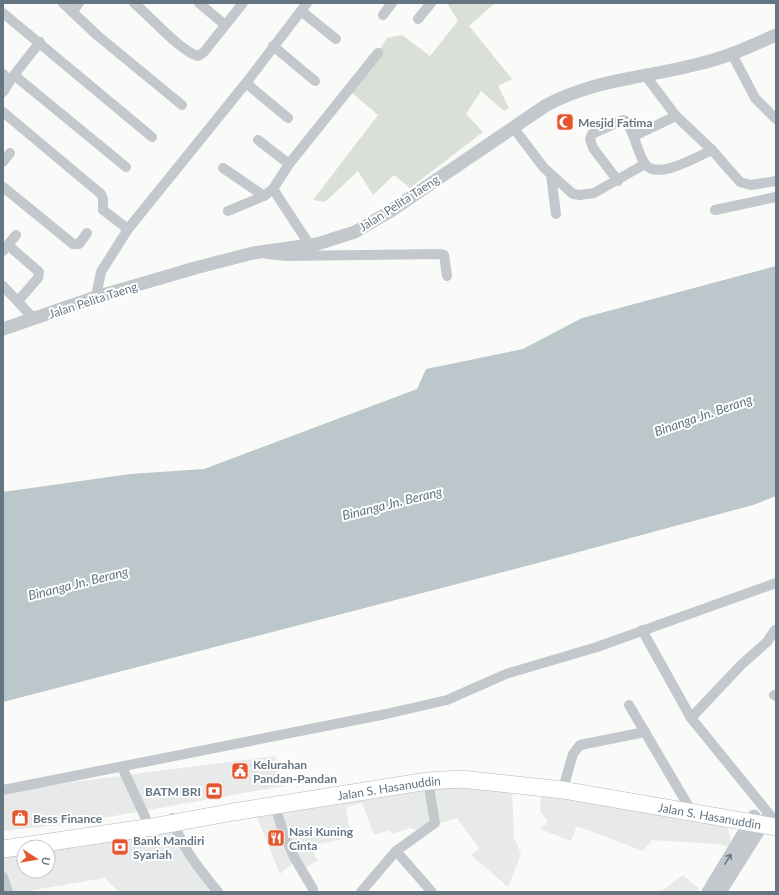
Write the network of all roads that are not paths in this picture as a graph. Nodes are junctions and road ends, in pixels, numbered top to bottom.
1 (63, 3) edge
2 (79, 3) edge
3 (134, 3) edge
4 (199, 3) edge
5 (243, 3) edge
6 (392, 3) edge
7 (430, 3) edge
8 (304, 7) edge
9 (72, 12) junction
10 (3, 13) edge
11 (383, 15) dead end
12 (418, 19) dead end
13 (225, 25) junction
14 (776, 35) edge
15 (336, 39) dead end
16 (40, 42) junction
17 (273, 46) junction
18 (378, 52) dead end
19 (732, 54) junction
20 (3, 74) edge
21 (645, 75) junction
22 (315, 81) dead end
23 (246, 83) junction
24 (3, 92) edge
25 (182, 105) dead end
26 (3, 112) edge
27 (676, 116) junction
28 (288, 118) dead end
29 (776, 119) edge
30 (513, 127) junction
31 (152, 136) dead end
32 (634, 136) junction
33 (258, 140) dead end
34 (712, 150) junction
35 (10, 153) dead end
36 (3, 162) edge
37 (289, 164) junction
38 (646, 164) junction
39 (126, 167) dead end
40 (224, 168) dead end
41 (551, 174) junction
42 (618, 181) junction
43 (776, 181) edge
44 (760, 183) junction
45 (3, 187) edge
46 (273, 188) junction
47 (776, 193) edge
48 (264, 196) junction
49 (776, 197) edge
50 (228, 210) dead end
51 (714, 210) dead end
52 (556, 214) dead end
53 (128, 229) junction
54 (87, 233) dead end
55 (16, 235) dead end
56 (309, 244) junction
57 (5, 248) edge
58 (253, 253) junction
59 (447, 276) dead end
60 (3, 286) edge
61 (96, 297) junction
62 (18, 301) junction
63 (34, 319) junction
64 (3, 329) edge
65 (776, 583) edge
66 (642, 630) junction
67 (775, 630) dead end
68 (629, 705) dead end
69 (691, 718) junction
70 (645, 732) junction
71 (122, 767) junction
72 (428, 781) junction
73 (564, 785) junction
74 (3, 790) edge
75 (274, 802) junction
76 (689, 807) junction
77 (146, 819) junction
78 (174, 819) junction
79 (766, 821) edge
80 (3, 841) edge
81 (3, 849) edge
82 (396, 851) junction
83 (3, 877) edge
84 (313, 889) dead end
85 (8, 892) edge
86 (218, 892) edge
87 (361, 892) edge
88 (432, 892) edge
89 (708, 892) edge
90 (720, 892) edge

1 - 9 street
2 - 9 street
3 - 13 street
4 - 13 street
5 - 13 street
6 - 11 street
7 - 12 street
8 - 15 street
8 - 17 street
9 - 25 street
10 - 16 street
14 - 19 street, Jalan Pelita Taeng
16 - 31 street
16 - 39 street
17 - 22 street
17 - 23 street
18 - 37 street
19 - 21 street, Jalan Pelita Taeng
19 - 29 street
20 - 24 street
21 - 27 street
21 - 30 street, Jalan Pelita Taeng
23 - 28 street
23 - 53 street
26 - 53 street
27 - 32 street
27 - 34 street
30 - 41 street
30 - 56 street, Jalan Pelita Taeng
32 - 38 street
32 - 42 street
33 - 37 street
34 - 38 street
34 - 44 street
35 - 36 street
37 - 46 street
38 - 42 street
40 - 48 street
41 - 42 street
41 - 52 street
43 - 44 street
44 - 47 street
45 - 54 street
46 - 48 street
46 - 56 street
48 - 50 street
49 - 51 street
53 - 61 street
55 - 57 street
56 - 58 street, Jalan Pelita Taeng
57 - 62 street
58 - 59 street
58 - 61 street, Jalan Pelita Taeng
60 - 62 street
61 - 63 street, Jalan Pelita Taeng
62 - 63 street
63 - 64 street, Jalan Pelita Taeng
65 - 66 street
66 - 69 street
66 - 71 street
67 - 69 street
68 - 70 street
69 - 79 street
70 - 73 street
70 - 76 street
71 - 74 street
71 - 77 street
72 - 75 highway, Jalan S. Hasanuddin
72 - 79 highway, Jalan S. Hasanuddin
72 - 82 street
73 - 75 highway, Jalan S. Hasanuddin
73 - 76 highway, Jalan S. Hasanuddin
75 - 78 highway, Jalan S. Hasanuddin
75 - 84 street
76 - 79 highway, Jalan S. Hasanuddin
77 - 78 highway, Jalan S. Hasanuddin
77 - 80 highway, Jalan S. Hasanuddin
78 - 81 highway, Jalan S. Hasanuddin
78 - 86 street
89 -> 79 street
79 - 90 street
82 - 87 street
82 - 88 street
83 - 85 street

